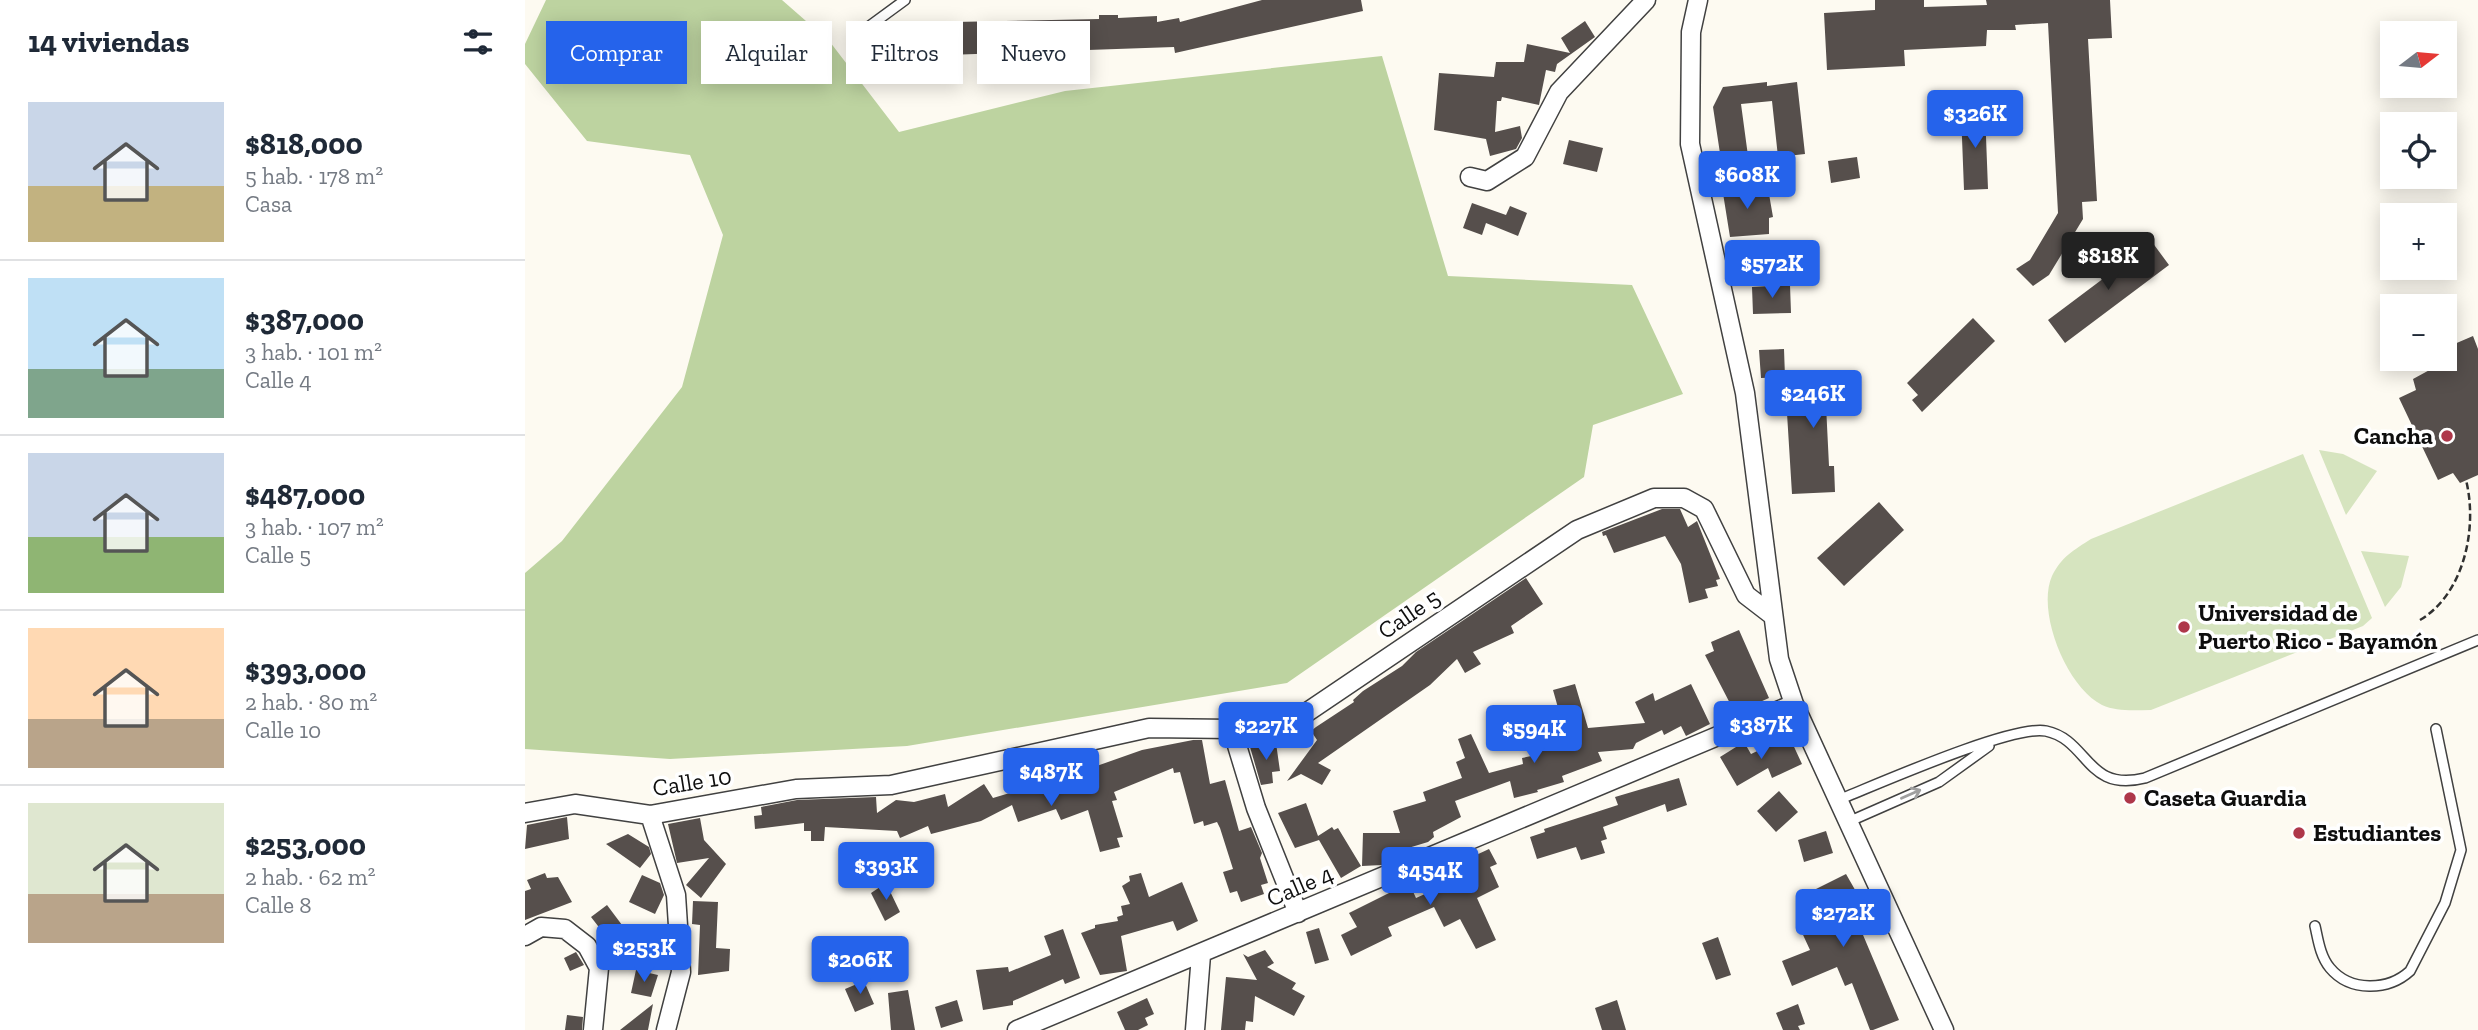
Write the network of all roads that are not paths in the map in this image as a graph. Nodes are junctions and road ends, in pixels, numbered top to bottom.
1 (905, 0) edge
2 (1646, 0) edge
3 (1698, 0) edge
4 (876, 21) edge
5 (1470, 177) dead end
6 (1772, 615) junction
7 (2478, 640) edge
8 (1794, 704) junction
9 (1232, 729) junction
10 (2436, 729) dead end
11 (1996, 741) junction
12 (1001, 760) joint
13 (1838, 800) junction
14 (525, 813) edge
15 (650, 815) junction
16 (1848, 822) junction
17 (1298, 913) junction
18 (2315, 926) dead end
19 (525, 936) edge
20 (1201, 955) junction
21 (1940, 1029) edge
22 (593, 1030) edge
23 (666, 1030) edge
24 (1017, 1030) edge
25 (1195, 1030) edge

1 - 4 lane
2 - 5 street
3 - 6 street
6 - 8 street
6 - 9 street, Calle 5
7 - 11 lane
8 - 13 street
8 - 17 street, Calle 4
9 - 12 street, Calle 5
9 - 17 street
10 - 18 lane
11 - 13 lane
16 -> 11 lane
12 - 15 street, Calle 10
13 - 16 street
14 - 15 street, Calle 10
15 - 23 street
16 - 21 street
17 - 20 street, Calle 4
19 - 22 street
20 - 24 street, Calle 4
20 - 25 street

